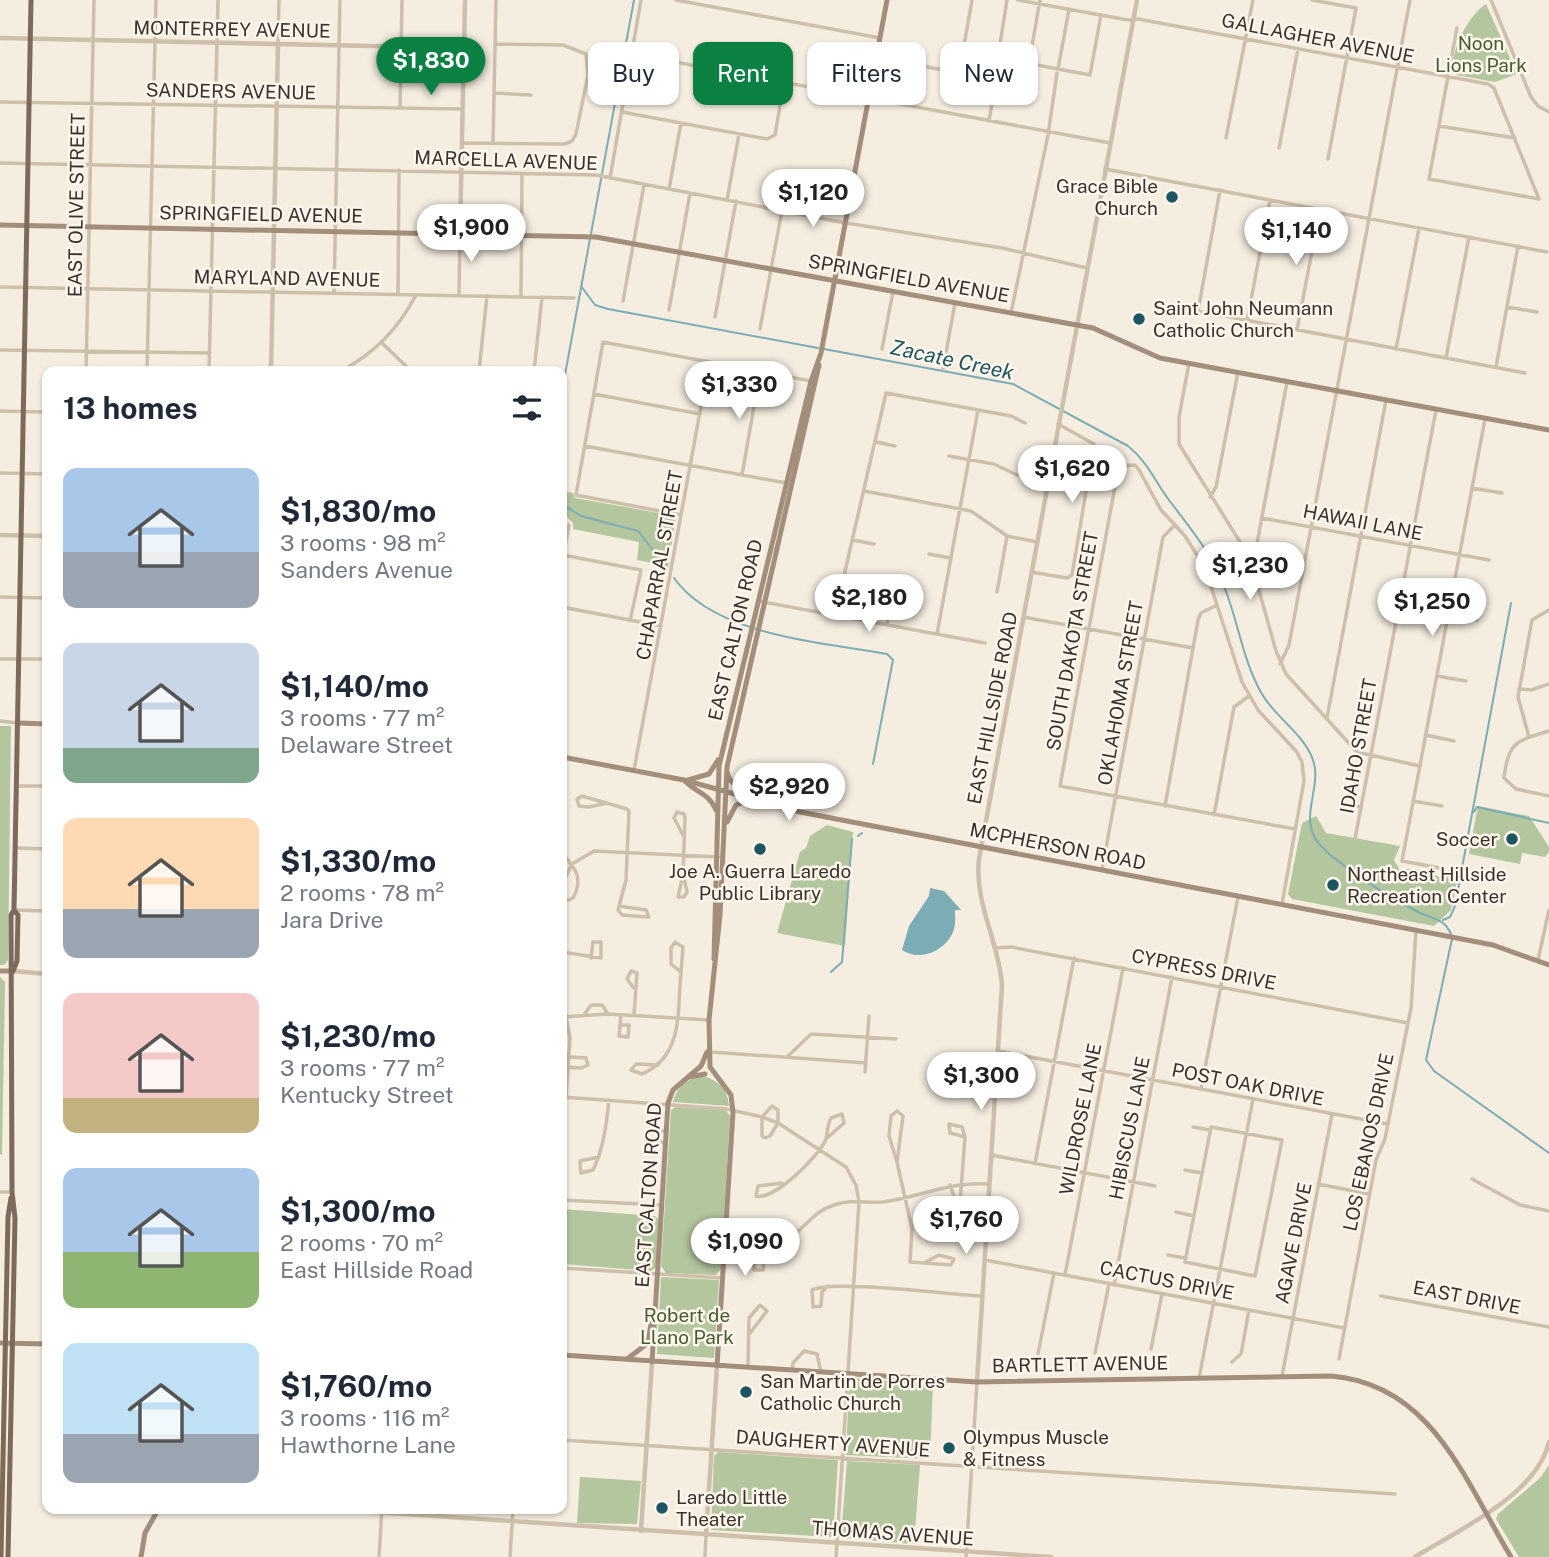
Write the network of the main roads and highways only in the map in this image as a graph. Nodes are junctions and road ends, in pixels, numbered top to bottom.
1 (31, 0) edge
2 (887, 0) edge
3 (0, 225) edge
4 (27, 226) junction
5 (835, 281) junction
6 (1549, 430) edge
7 (802, 434) junction
8 (769, 556) junction
9 (776, 558) junction
10 (762, 602) junction
11 (745, 655) junction
12 (753, 657) junction
13 (735, 700) junction
14 (742, 702) junction
15 (731, 716) junction
16 (18, 723) junction
17 (737, 723) junction
18 (42, 724) edge
19 (722, 751) junction
20 (567, 758) edge
21 (727, 767) junction
22 (684, 780) junction
23 (717, 789) junction
24 (724, 791) junction
25 (753, 799) junction
26 (717, 813) junction
27 (725, 829) junction
28 (717, 914) junction
29 (1549, 965) edge
30 (0, 971) edge
31 (13, 971) junction
32 (707, 1052) junction
33 (701, 1066) junction
34 (710, 1067) junction
35 (705, 1074) junction
36 (686, 1078) junction
37 (721, 1082) junction
38 (12, 1192) junction
39 (656, 1300) junction
40 (3, 1344) edge
41 (13, 1344) junction
42 (42, 1344) edge
43 (567, 1355) edge
44 (626, 1360) junction
45 (652, 1362) junction
46 (717, 1366) junction
47 (2, 1406) edge
48 (3, 1445) junction
49 (10, 1471) junction
50 (156, 1514) edge
51 (1, 1535) edge
52 (1, 1557) edge
53 (8, 1557) edge
54 (141, 1557) edge
55 (1511, 1557) edge

1 - 4 main road
2 - 5 main road, EAST CALTON ROAD
3 - 4 main road, SPRINGFIELD AVENUE
4 - 5 main road, SPRINGFIELD AVENUE
4 - 16 main road
5 - 6 main road, SPRINGFIELD AVENUE
5 - 7 main road, EAST CALTON ROAD
7 - 8 main road, EAST CALTON ROAD
7 - 9 main road, EAST CALTON ROAD
8 - 9 main road
8 - 10 main road, EAST CALTON ROAD
9 - 10 main road, EAST CALTON ROAD
10 - 11 main road, EAST CALTON ROAD
10 - 12 main road, EAST CALTON ROAD
11 - 12 main road
11 - 13 main road, EAST CALTON ROAD
12 - 14 main road, EAST CALTON ROAD
13 - 14 main road
13 - 15 main road, EAST CALTON ROAD
14 - 17 main road, EAST CALTON ROAD
15 - 17 main road
15 - 19 main road, EAST CALTON ROAD
16 - 18 main road
16 - 31 main road
17 - 21 main road, EAST CALTON ROAD
19 - 22 main road
19 - 23 main road, EAST CALTON ROAD
20 - 22 main road, MCPHERSON ROAD
21 - 24 main road, EAST CALTON ROAD
21 - 25 main road
22 - 23 main road, MCPHERSON ROAD
22 - 26 main road
23 - 24 main road, MCPHERSON ROAD
23 - 26 main road, EAST CALTON ROAD
24 - 25 main road, MCPHERSON ROAD
24 - 27 main road, EAST CALTON ROAD
25 - 27 main road
25 - 29 main road, MCPHERSON ROAD
26 - 28 main road, EAST CALTON ROAD
27 - 28 main road, EAST CALTON ROAD
28 - 32 main road, EAST CALTON ROAD
30 - 31 main road
31 - 38 main road
32 - 33 main road, EAST CALTON ROAD
32 - 34 main road, EAST CALTON ROAD
33 - 34 main road
33 - 35 main road
33 - 36 main road, EAST CALTON ROAD
34 - 35 main road
34 - 37 main road
35 - 36 main road
35 - 37 main road
36 - 39 main road, EAST CALTON ROAD
37 - 46 main road
38 - 40 main road
38 - 41 main road
39 - 44 main road
39 - 45 main road, EAST CALTON ROAD
40 - 41 main road
40 - 47 main road
41 - 42 main road
41 - 49 main road
43 - 44 main road, BARTLETT AVENUE
44 - 45 main road, BARTLETT AVENUE
45 - 46 main road, BARTLETT AVENUE
46 - 55 main road, BARTLETT AVENUE
47 - 48 main road
48 - 49 main road
48 - 51 main road
49 - 53 main road
50 - 54 main road
51 - 52 main road

